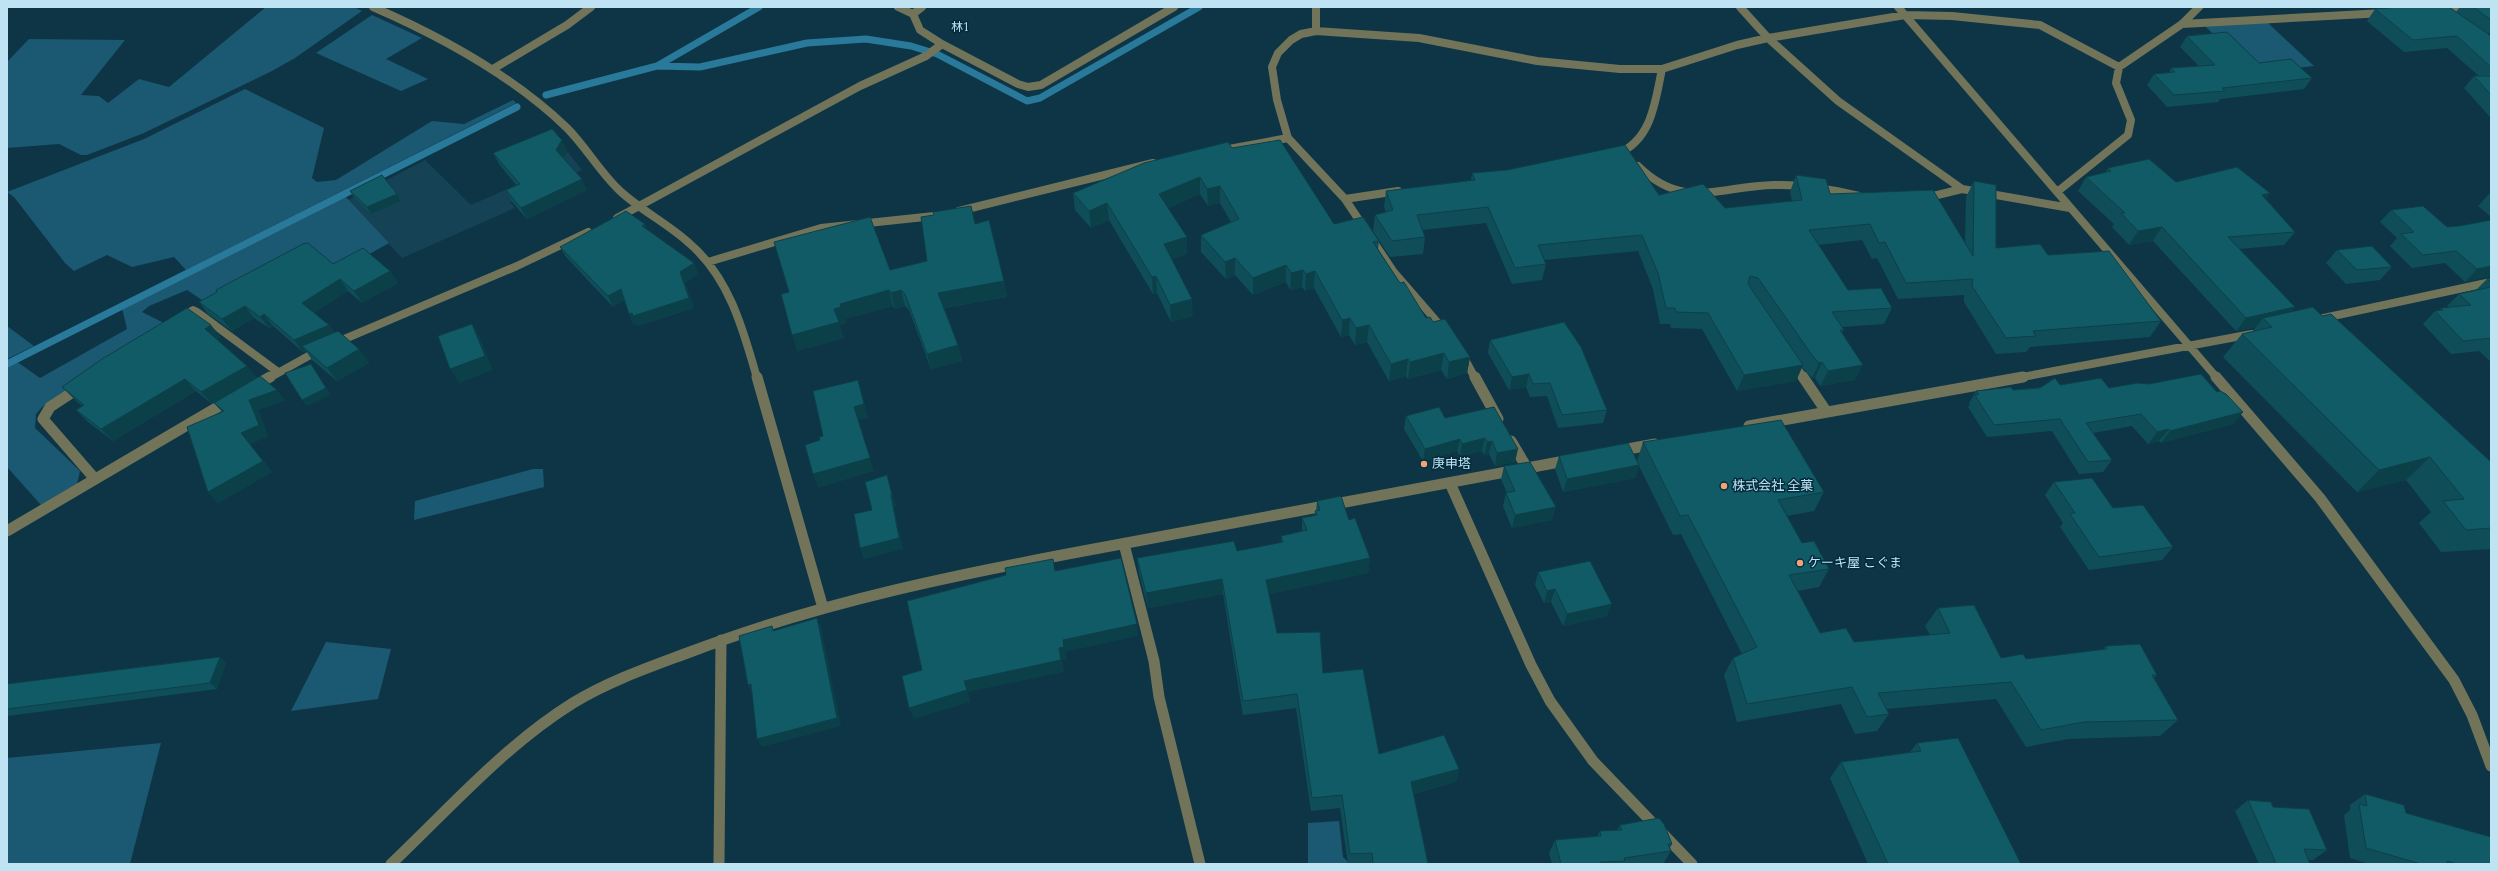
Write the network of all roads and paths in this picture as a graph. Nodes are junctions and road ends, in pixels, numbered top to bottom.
1 (373, 7) edge
2 (591, 7) edge
3 (898, 7) edge
4 (922, 7) edge
5 (1174, 7) edge
6 (1316, 7) edge
7 (1740, 7) edge
8 (1898, 7) edge
9 (2199, 7) edge
10 (2491, 7) edge
11 (2434, 10) edge
12 (2392, 13) edge
13 (913, 14) junction
14 (1904, 15) junction
15 (2451, 19) edge
16 (2182, 24) junction
17 (1316, 32) junction
18 (1768, 38) junction
19 (942, 44) junction
20 (2119, 67) junction
21 (493, 69) junction
22 (1662, 69) junction
23 (1288, 138) junction
24 (1212, 152) edge
25 (1627, 152) junction
26 (1604, 157) edge
27 (1159, 162) edge
28 (1962, 189) junction
29 (1406, 190) edge
30 (2057, 192) junction
31 (1871, 198) edge
32 (1345, 199) junction
33 (1914, 199) edge
34 (642, 207) junction
35 (2070, 208) junction
36 (708, 262) junction
37 (2491, 282) edge
38 (2306, 322) edge
39 (174, 323) edge
40 (2259, 332) edge
41 (2190, 347) junction
42 (1787, 354) edge
43 (278, 372) junction
44 (89, 381) edge
45 (1826, 411) junction
46 (1737, 428) edge
47 (1667, 441) edge
48 (1605, 453) edge
49 (1582, 458) edge
50 (1527, 468) junction
51 (95, 479) junction
52 (1450, 483) junction
53 (7, 531) edge
54 (1124, 544) junction
55 (823, 608) junction
56 (721, 640) junction
57 (2491, 766) edge
58 (391, 864) edge
59 (719, 864) edge
60 (1200, 864) edge
61 (1692, 864) edge

1 - 21 street
2 - 21 street
3 - 13 street
4 - 13 street
5 - 19 street
6 - 17 street
7 - 18 street
8 - 14 street
9 - 16 street
10 - 11 street
11 - 15 street
12 - 16 street
13 - 19 street
14 - 18 street
14 - 20 street
14 - 30 street
16 - 20 street
17 - 22 street
17 - 23 street
18 - 22 street
18 - 28 street
19 - 34 street
20 - 30 street
21 - 34 street
22 - 25 street
23 - 24 street
23 - 32 street
25 - 26 street
25 - 31 street
27 - 36 street
28 - 33 street
28 - 35 street
29 - 32 street
30 - 35 street
32 - 50 street
34 - 36 street
34 - 43 street
35 - 41 street
36 - 55 street
37 - 38 street
39 - 43 street
40 - 41 street
41 - 45 street
41 - 57 street
42 - 45 street
43 - 51 street
44 - 51 street
45 - 46 street
47 - 48 street
49 - 50 street
50 - 52 street
51 - 53 street
52 - 54 street
52 - 61 street
54 - 55 street
54 - 60 street
55 - 56 street
56 - 58 street
56 - 59 street

